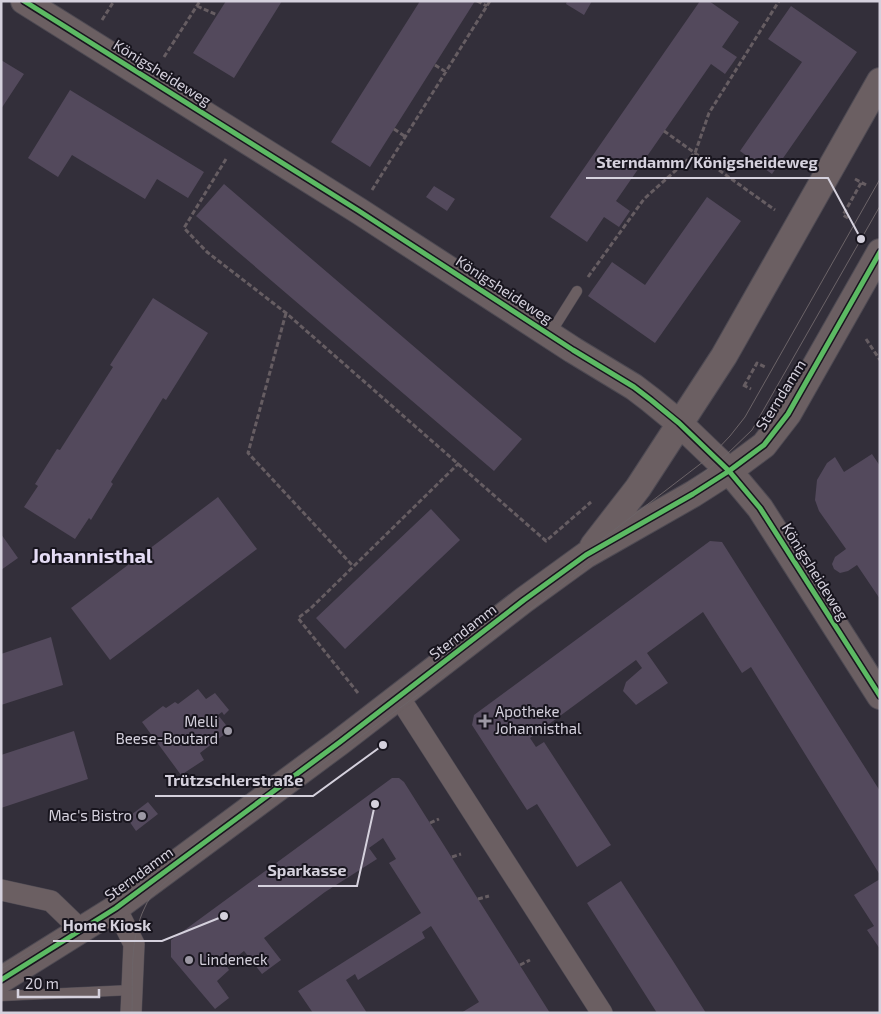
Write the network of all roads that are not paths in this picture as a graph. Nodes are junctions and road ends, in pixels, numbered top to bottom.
1 (24, 1) edge
2 (880, 81) edge
3 (880, 252) edge
4 (577, 291) road end
5 (550, 334) junction
6 (680, 423) junction
7 (729, 471) junction
8 (586, 555) junction
9 (880, 696) edge
10 (399, 697) junction
11 (1, 890) edge
12 (116, 908) junction
13 (81, 930) junction
14 (1, 980) edge
15 (132, 990) junction
16 (1, 996) edge
17 (131, 1013) edge
18 (602, 1013) edge

1 - 5 street, Königsheideweg
2 - 6 street, Sterndamm
3 - 7 street, Sterndamm
4 - 5 lane
5 - 6 street, Königsheideweg
6 - 7 street, Königsheideweg
6 - 8 street, Sterndamm
7 - 8 street, Sterndamm
7 - 9 street, Königsheideweg
8 - 10 street, Sterndamm
10 - 12 street, Sterndamm
10 - 18 street
11 - 13 street
12 - 13 street, Sterndamm
12 - 15 street
13 - 14 street, Sterndamm
15 - 16 lane
15 - 17 street

